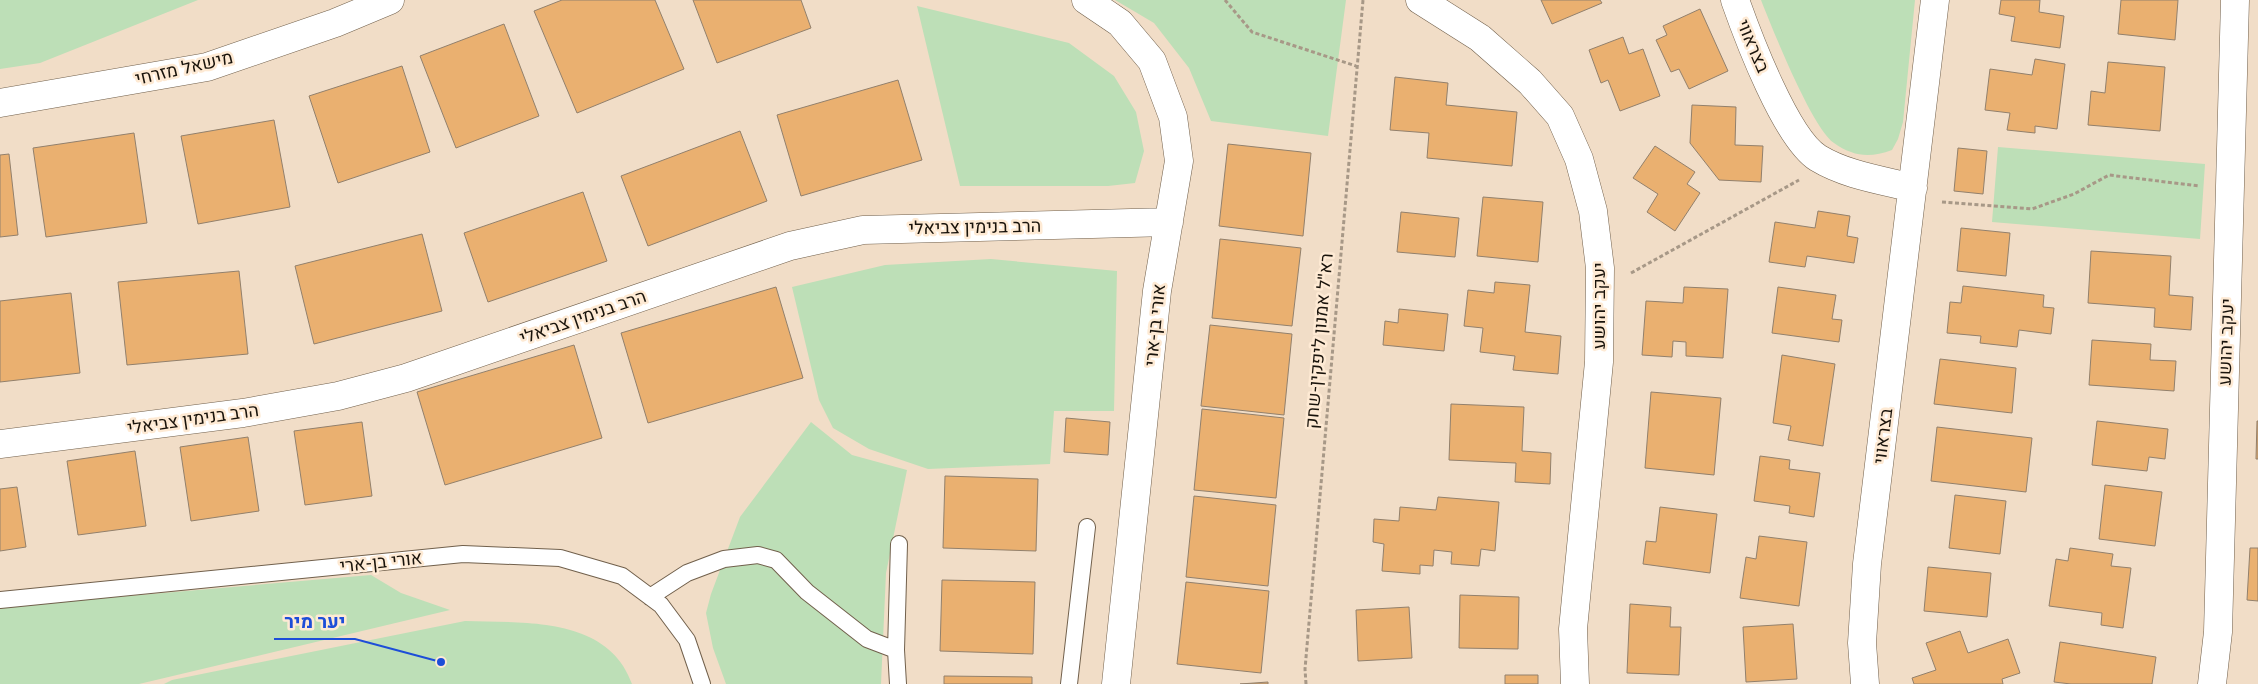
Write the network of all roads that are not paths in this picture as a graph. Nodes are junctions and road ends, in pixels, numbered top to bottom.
1 (390, 0) edge
2 (1086, 0) edge
3 (1420, 0) edge
4 (1735, 0) edge
5 (1935, 0) edge
6 (2235, 0) edge
7 (0, 103) edge
8 (1912, 194) junction
9 (1169, 222) junction
10 (0, 444) edge
11 (1087, 527) dead end
12 (898, 544) dead end
13 (650, 596) junction
14 (0, 600) edge
15 (896, 650) junction
16 (702, 684) edge
17 (898, 684) edge
18 (1069, 684) edge
19 (1116, 684) edge
20 (1575, 684) edge
21 (1866, 684) edge
22 (2212, 684) edge

1 - 7 street, מישאל מזרחי
2 - 9 street, אורי בן-ארי
3 - 20 street, יעקב יהושע
4 - 8 street, בצראווי
5 - 8 street, בצראווי
6 - 22 street, יעקב יהושע
8 - 21 street, בצראווי
9 - 10 street, הרב בנימין צביאלי
9 - 19 street, אורי בן-ארי
11 - 18 lane
12 - 15 lane
13 - 14 lane, אורי בן-ארי
13 - 15 lane
13 - 16 lane, אורי בן-ארי
15 - 17 lane

